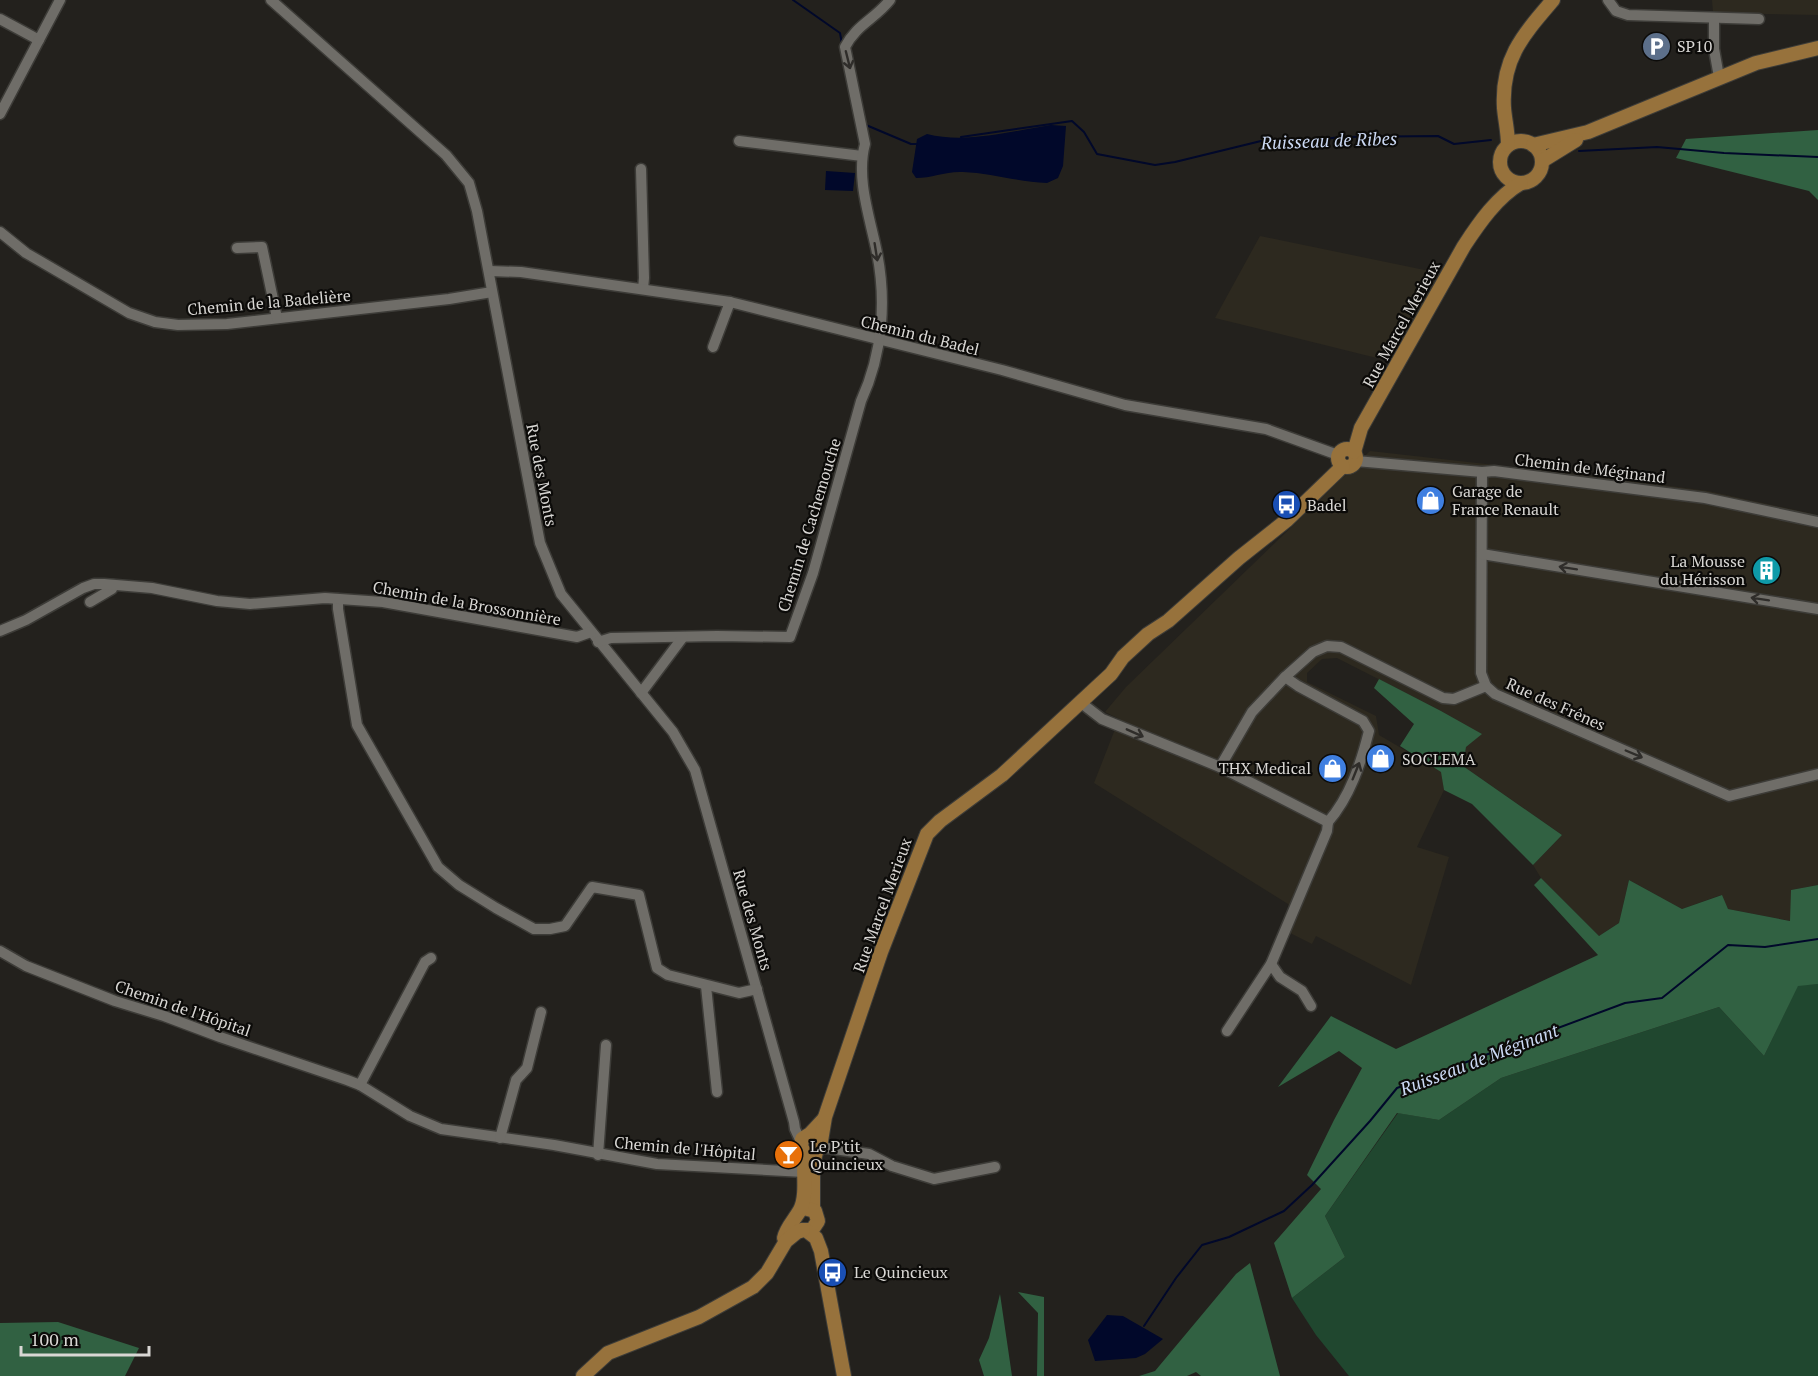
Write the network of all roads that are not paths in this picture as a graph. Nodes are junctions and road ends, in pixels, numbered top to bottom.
1 (60, 0) edge
2 (271, 0) edge
3 (890, 0) edge
4 (1553, 0) edge
5 (1608, 0) edge
6 (1714, 18) junction
7 (1759, 19) dead end
8 (0, 20) edge
9 (39, 40) junction
10 (1818, 48) edge
11 (1719, 77) junction
12 (1504, 108) junction
13 (0, 114) edge
14 (1588, 132) junction
15 (739, 141) dead end
16 (1528, 143) junction
17 (1508, 145) junction
18 (862, 156) junction
19 (1542, 161) junction
20 (641, 169) dead end
21 (1502, 173) junction
22 (1521, 183) junction
23 (1485, 217) junction
24 (0, 232) edge
25 (237, 248) dead end
26 (490, 271) junction
27 (643, 289) junction
28 (492, 292) junction
29 (730, 302) junction
30 (278, 318) junction
31 (880, 340) junction
32 (713, 347) dead end
33 (1348, 459) junction
34 (1482, 472) junction
35 (1818, 522) edge
36 (1482, 554) junction
37 (112, 585) junction
38 (338, 599) junction
39 (90, 602) dead end
40 (1818, 609) edge
41 (0, 631) edge
42 (591, 632) junction
43 (684, 637) junction
44 (598, 642) junction
45 (1285, 677) junction
46 (1486, 686) junction
47 (641, 693) junction
48 (1080, 702) junction
49 (1220, 767) junction
50 (1818, 774) edge
51 (1328, 822) junction
52 (0, 951) edge
53 (431, 958) dead end
54 (1271, 964) junction
55 (706, 986) junction
56 (757, 989) junction
57 (1311, 1006) dead end
58 (541, 1012) dead end
59 (1227, 1031) dead end
60 (606, 1046) dead end
61 (360, 1085) junction
62 (717, 1092) dead end
63 (500, 1138) junction
64 (811, 1143) junction
65 (598, 1155) junction
66 (995, 1167) dead end
67 (804, 1172) junction
68 (806, 1221) junction
69 (583, 1376) edge
70 (844, 1376) edge

1 - 9 street
2 - 26 street, Rue des Monts
3 -> 18 street
4 - 12 main road
5 - 6 street
6 - 7 street
6 - 11 street
8 - 9 street
9 - 13 street
10 - 11 main road
11 - 14 main road
12 - 16 main road
12 - 17 main road
14 - 16 main road
14 - 19 main road
15 - 18 street
16 - 17 main road
16 - 19 main road
17 - 21 main road
18 -> 31 street
19 - 22 main road
20 - 27 street
21 - 22 main road
21 - 23 main road, Rue Marcel Merieux
22 - 23 main road, Rue Marcel Merieux
23 - 33 main road, Rue Marcel Merieux
24 - 30 street, Chemin de la Badelière
25 - 30 street
26 - 27 street, Chemin du Badel
26 - 28 street, Rue des Monts
27 - 29 street, Chemin du Badel
28 - 30 street, Chemin de la Badelière
28 - 42 street, Rue des Monts
29 - 31 street, Chemin du Badel
29 - 32 street
31 - 33 street, Chemin du Badel
31 - 43 street, Chemin de Cachemouche
33 - 34 street, Chemin de Méginand
33 - 48 main road, Rue Marcel Merieux
34 - 35 street, Chemin de Méginand
34 - 36 street, Rue des Frênes
40 -> 36 street
36 - 46 street, Rue des Frênes
37 - 38 street, Chemin de la Brossonnière
37 - 39 street
37 - 41 street, Chemin de la Brossonnière
38 - 42 street, Chemin de la Brossonnière
38 - 55 street, Rue des Monts
42 - 44 street, Rue des Monts
43 - 44 street, Chemin de Cachemouche
43 - 47 street
44 - 47 street, Rue des Monts
45 - 46 street
45 - 49 street
51 -> 45 street
46 -> 50 street, Rue des Frênes
47 - 56 street, Rue des Monts
48 -> 49 street
48 - 64 main road, Rue Marcel Merieux
49 - 51 street
51 - 54 street
52 - 61 street, Chemin de l'Hôpital
53 - 61 street
54 - 57 street
54 - 59 street
55 - 56 street, Rue des Monts
55 - 62 street
56 - 64 street, Rue des Monts
58 - 63 street
60 - 65 street, Chemin de l'Hôpital
61 - 63 street, Chemin de l'Hôpital
63 - 65 street, Chemin de l'Hôpital
64 - 66 street
64 - 67 main road, Rue Marcel Merieux
64 - 68 main road, Rue Marcel Merieux
65 - 67 street, Chemin de l'Hôpital
67 - 68 main road, Rue Marcel Merieux
68 - 69 main road
68 - 70 main road

